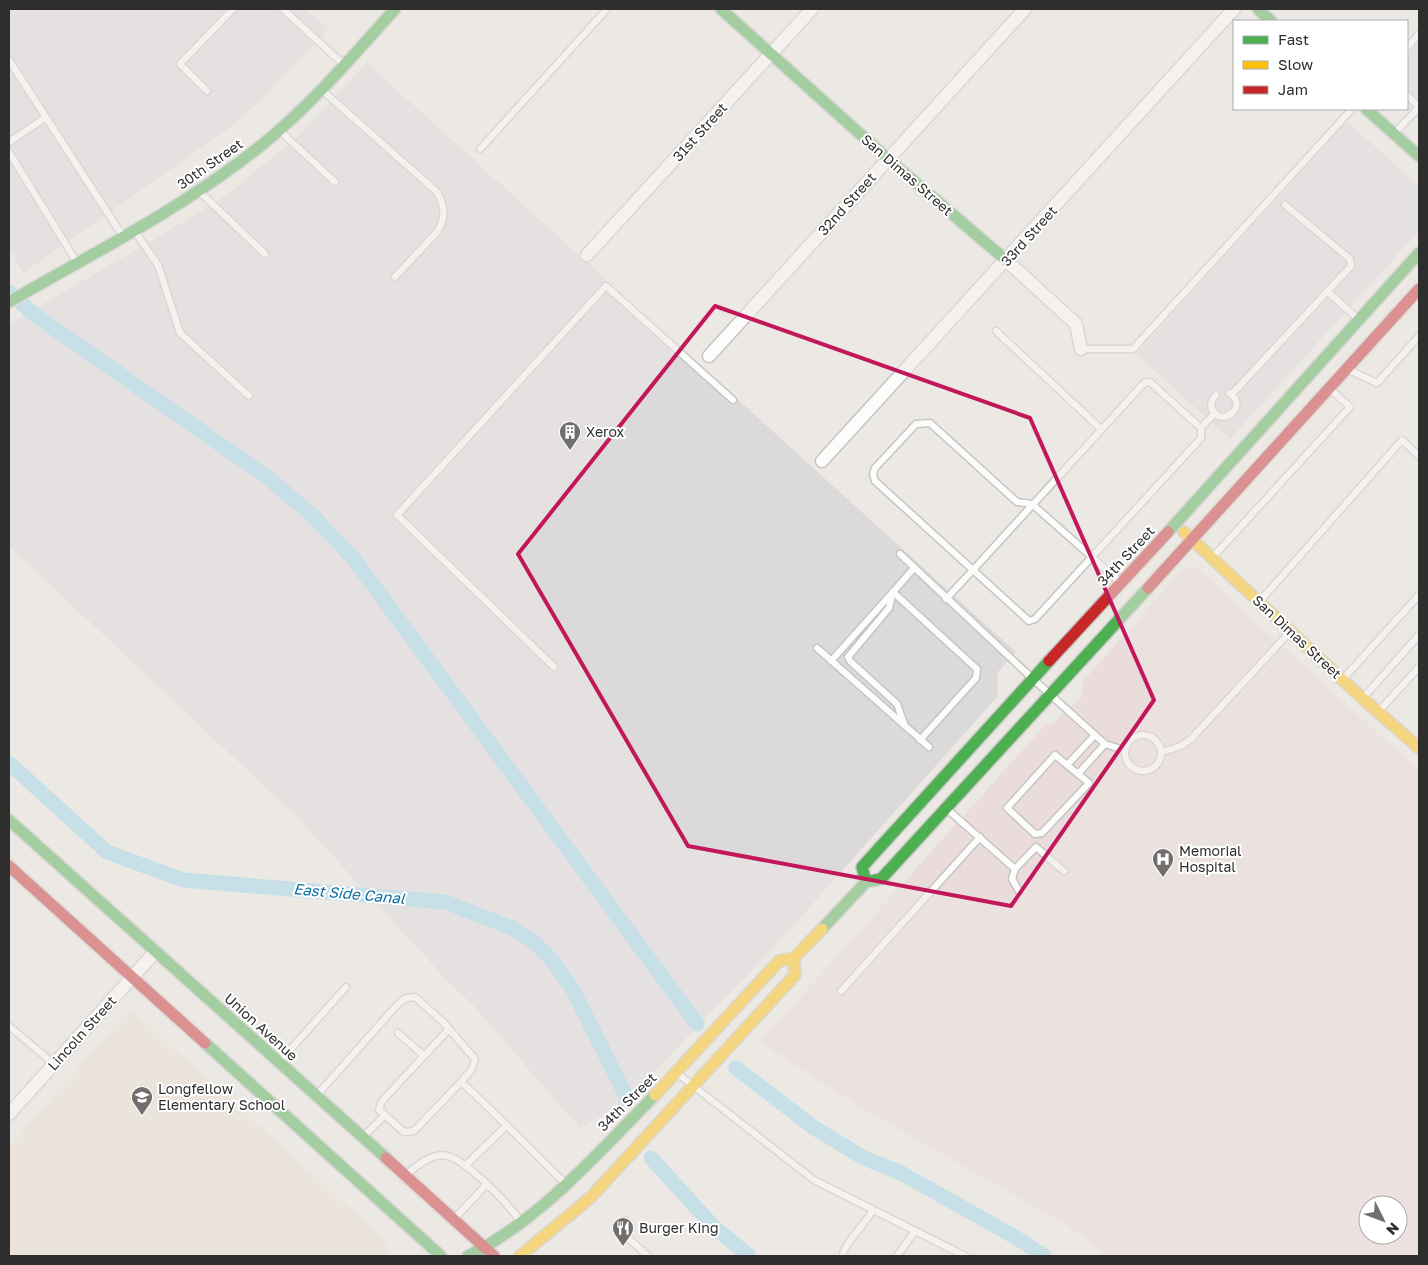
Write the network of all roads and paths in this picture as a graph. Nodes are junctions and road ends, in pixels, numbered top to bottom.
1 (233, 9) edge
2 (283, 9) edge
3 (395, 9) edge
4 (607, 9) edge
5 (721, 9) edge
6 (812, 9) edge
7 (1024, 9) edge
8 (1234, 9) edge
9 (1258, 9) edge
10 (1270, 20) edge
11 (1419, 34) edge
12 (1408, 47) edge
13 (771, 54) junction
14 (9, 60) edge
15 (344, 65) junction
16 (322, 90) junction
17 (207, 91) dead end
18 (1408, 96) edge
19 (1419, 107) edge
20 (1351, 110) edge
21 (1367, 110) edge
22 (45, 118) junction
23 (279, 130) junction
24 (1394, 134) junction
25 (9, 142) edge
26 (480, 149) dead end
27 (9, 152) edge
28 (1419, 156) edge
29 (888, 159) junction
30 (335, 182) dead end
31 (198, 191) junction
32 (1285, 205) dead end
33 (134, 230) junction
34 (123, 236) junction
35 (1419, 253) edge
36 (265, 254) dead end
37 (588, 256) dead end
38 (1007, 261) junction
39 (77, 262) junction
40 (395, 277) dead end
41 (1419, 290) edge
42 (1327, 291) junction
43 (9, 302) edge
44 (1359, 320) junction
45 (996, 331) dead end
46 (1419, 336) edge
47 (1081, 349) joint
48 (709, 356) dead end
49 (1348, 369) junction
50 (1330, 389) junction
51 (1216, 395) dead end
52 (249, 396) dead end
53 (733, 400) dead end
54 (1215, 414) junction
55 (1201, 428) junction
56 (1102, 429) junction
57 (1419, 456) edge
58 (822, 461) dead end
59 (1032, 504) junction
60 (1176, 524) junction
61 (1193, 540) junction
62 (900, 554) dead end
63 (1092, 558) junction
64 (1212, 558) junction
65 (914, 568) junction
66 (973, 570) junction
67 (1121, 583) junction
68 (893, 592) junction
69 (1419, 595) edge
70 (946, 599) junction
71 (1259, 602) junction
72 (1290, 631) junction
73 (1419, 635) edge
74 (818, 648) dead end
75 (831, 661) junction
76 (1419, 666) edge
77 (554, 667) dead end
78 (1033, 679) junction
79 (1343, 680) junction
80 (1050, 695) junction
81 (1362, 698) junction
82 (1378, 713) junction
83 (904, 726) junction
84 (1095, 735) junction
85 (920, 740) junction
86 (1105, 744) junction
87 (929, 747) dead end
88 (1419, 748) edge
89 (1124, 750) junction
90 (1162, 752) junction
91 (1067, 765) junction
92 (1078, 774) junction
93 (947, 808) junction
94 (9, 820) edge
95 (980, 837) junction
96 (9, 866) edge
97 (1016, 869) junction
98 (1064, 871) dead end
99 (866, 882) junction
100 (1019, 891) dead end
101 (155, 952) junction
102 (794, 958) junction
103 (132, 977) junction
104 (346, 987) dead end
105 (841, 991) dead end
106 (9, 1026) edge
107 (449, 1029) junction
108 (398, 1033) dead end
109 (424, 1056) junction
110 (278, 1063) junction
111 (54, 1064) junction
112 (676, 1073) junction
113 (461, 1082) junction
114 (694, 1086) junction
115 (316, 1096) junction
116 (9, 1114) edge
117 (385, 1115) junction
118 (506, 1126) junction
119 (362, 1138) junction
120 (465, 1166) junction
121 (406, 1177) junction
122 (486, 1184) junction
123 (566, 1184) junction
124 (873, 1210) junction
125 (453, 1220) junction
126 (625, 1220) dead end
127 (522, 1223) junction
128 (915, 1231) junction
129 (490, 1252) edge
130 (953, 1254) edge
131 (441, 1256) edge
132 (468, 1256) edge
133 (520, 1256) edge
134 (648, 1256) edge
135 (843, 1256) edge
136 (897, 1256) edge
137 (965, 1256) edge

1 - 17 lane
2 - 15 lane
3 - 15 street, 30th Street
4 - 26 lane
5 - 13 street, San Dimas Street
6 - 13 street, 31st Street
7 - 29 street, 32nd Street
8 - 38 street, 33rd Street
9 - 10 street
11 - 12 lane
13 - 29 street, San Dimas Street
13 - 37 street, 31st Street
14 - 22 lane
15 - 16 street, 30th Street
16 - 23 street, 30th Street
16 - 40 lane
18 - 19 lane
19 - 24 lane
20 - 47 lane
21 - 24 street
22 - 25 lane
22 - 34 lane
23 - 30 lane
23 - 31 street, 30th Street
24 - 28 street
27 - 39 lane
29 - 38 street, San Dimas Street
29 - 48 street, 32nd Street
31 - 33 street, 30th Street
31 - 36 lane
32 - 42 lane
33 - 34 street, 30th Street
33 - 52 lane
34 - 39 street, 30th Street
35 - 44 street, 34th Street
38 - 47 street, San Dimas Street
38 - 58 street, 33rd Street
39 - 43 street, 30th Street
41 - 49 street, 34th Street
42 - 44 lane
42 - 54 lane
44 - 60 street, 34th Street
45 - 56 lane
46 - 49 lane
49 - 50 street, 34th Street
50 - 61 street, 34th Street
50 - 64 lane
51 - 54 lane
53 - 77 lane
54 - 55 lane
55 - 56 lane
55 - 63 lane
56 - 59 lane
57 - 71 lane
59 - 63 lane
59 - 66 lane
59 - 66 lane
60 - 61 street, San Dimas Street
60 - 67 street, 34th Street
61 - 64 street, San Dimas Street
61 - 80 street, 34th Street
62 - 65 lane
63 - 66 lane
63 - 67 lane
64 - 71 street, San Dimas Street
65 - 68 lane
65 - 70 lane
66 - 70 lane
67 - 78 street, 34th Street
68 - 75 lane
68 - 83 lane
68 - 85 lane
69 - 79 lane
70 - 78 lane
71 - 72 street, San Dimas Street
72 - 79 street, San Dimas Street
72 - 90 lane
73 - 81 lane
74 - 75 lane
75 - 83 lane
76 - 82 lane
78 - 80 lane
78 - 99 street, 34th Street
79 - 81 street, San Dimas Street
80 - 84 lane
80 - 93 street, 34th Street
81 - 82 street, San Dimas Street
82 - 88 street, San Dimas Street
83 - 85 lane
84 - 86 lane
84 - 91 lane
85 - 87 lane
86 - 89 lane
86 - 92 lane
89 - 90 lane
89 - 90 lane
91 - 92 lane
91 - 92 lane
93 - 95 lane
93 - 99 street, 34th Street
94 - 101 street, Union Avenue
95 - 97 lane
95 - 105 lane
96 - 103 street
97 - 98 lane
97 - 100 lane
99 - 102 street, 34th Street
101 - 103 street, Lincoln Street
101 - 110 street, Union Avenue
102 - 112 street, 34th Street
102 - 114 street
103 - 111 street, Lincoln Street
103 - 131 street
104 - 110 lane
106 - 111 lane
107 - 109 lane
107 - 113 lane
107 - 115 lane
108 - 109 lane
109 - 117 lane
110 - 115 street, Union Avenue
111 - 116 street, Lincoln Street
112 - 114 lane
112 - 123 street, 34th Street
113 - 117 lane
113 - 118 lane
114 - 124 lane
114 - 133 street
115 - 119 street, Union Avenue
117 - 119 lane
118 - 120 lane
118 - 123 lane
119 - 121 street, Union Avenue
120 - 121 lane
120 - 122 lane
121 - 125 street, Union Avenue
122 - 125 lane
122 - 127 lane
123 - 127 street, 34th Street
124 - 128 lane
124 - 135 lane
125 - 129 street, Union Avenue
126 - 134 lane
127 - 129 street, 34th Street
128 - 130 lane
128 - 136 lane
129 - 132 street, 34th Street
130 - 137 lane

